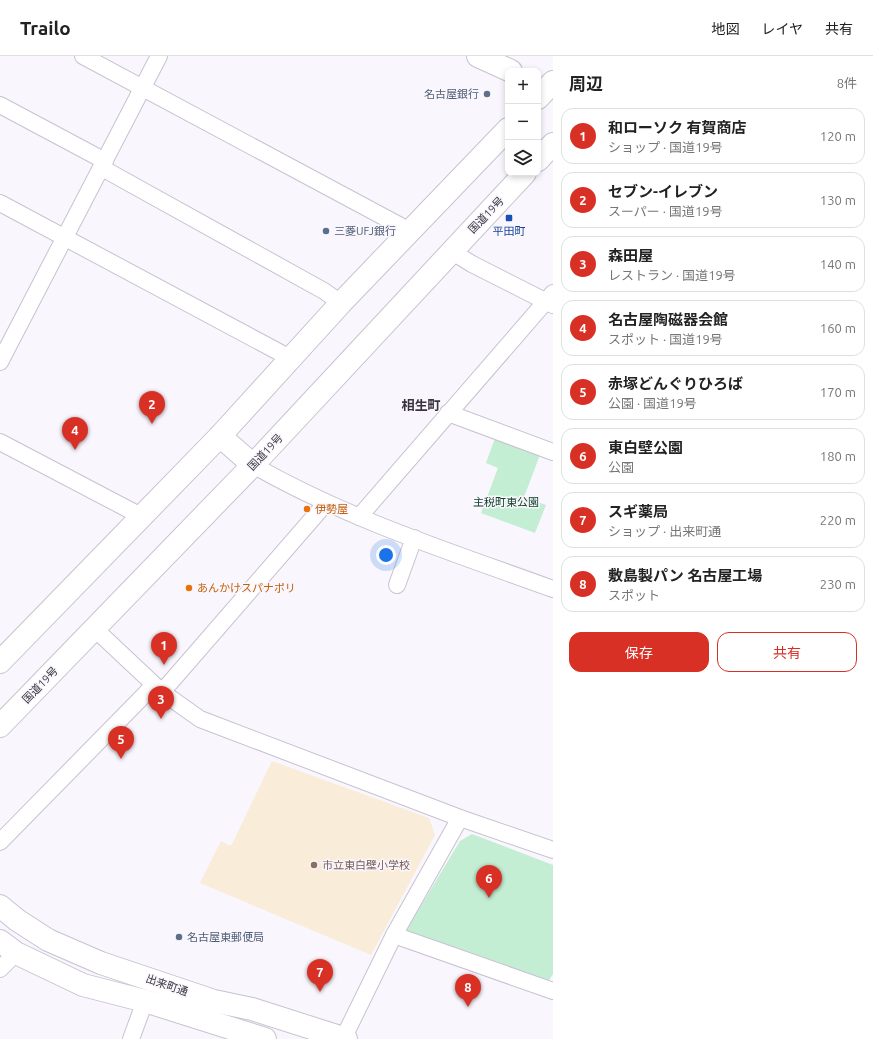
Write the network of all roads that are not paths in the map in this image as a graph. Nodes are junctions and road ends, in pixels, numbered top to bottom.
1 (83, 56) edge
2 (159, 56) edge
3 (478, 56) edge
4 (505, 69) edge
5 (143, 88) junction
6 (0, 105) edge
7 (505, 132) edge
8 (553, 144) edge
9 (541, 157) edge
10 (104, 164) junction
11 (522, 176) edge
12 (1, 207) edge
13 (410, 231) junction
14 (65, 237) junction
15 (451, 251) junction
16 (550, 300) edge
17 (341, 303) junction
18 (290, 358) junction
19 (0, 362) edge
20 (448, 413) junction
21 (220, 436) junction
22 (0, 442) edge
23 (553, 452) edge
24 (253, 465) junction
25 (326, 503) junction
26 (141, 516) junction
27 (359, 517) junction
28 (414, 538) junction
29 (397, 585) dead end
30 (553, 589) edge
31 (95, 629) junction
32 (0, 662) edge
33 (158, 688) junction
34 (0, 726) edge
35 (460, 818) junction
36 (0, 842) edge
37 (553, 850) edge
38 (0, 906) edge
39 (394, 935) junction
40 (8, 947) edge
41 (0, 969) edge
42 (553, 991) edge
43 (145, 1001) junction
44 (131, 1039) edge
45 (265, 1039) edge
46 (344, 1039) edge

1 - 5 street
2 - 5 street
3 - 4 main road
5 - 10 street
5 - 13 street
6 - 10 street
7 - 13 main road
8 - 9 main road
10 - 14 street
10 - 17 street
11 - 15 main road, 国道19号
12 - 14 street
13 - 17 main road
14 - 18 street
14 - 19 street
15 - 16 street
15 - 24 main road, 国道19号
16 - 20 street
17 - 18 main road
18 - 21 main road
20 - 23 street
20 - 27 street
21 - 24 main road
21 - 26 main road
22 - 26 street
24 - 25 street
24 - 31 main road, 国道19号
25 - 27 street
25 - 33 street
26 - 32 main road
27 - 28 street
28 - 29 street
28 - 30 street
31 - 33 street
31 - 34 main road, 国道19号
33 - 35 street
33 - 36 street
35 - 37 street
35 - 39 street
38 - 46 main road, 出来町通
39 - 42 street
39 - 46 street
40 - 41 street
40 - 43 main road, 出来町通
43 - 44 street
43 - 45 main road, 出来町通

